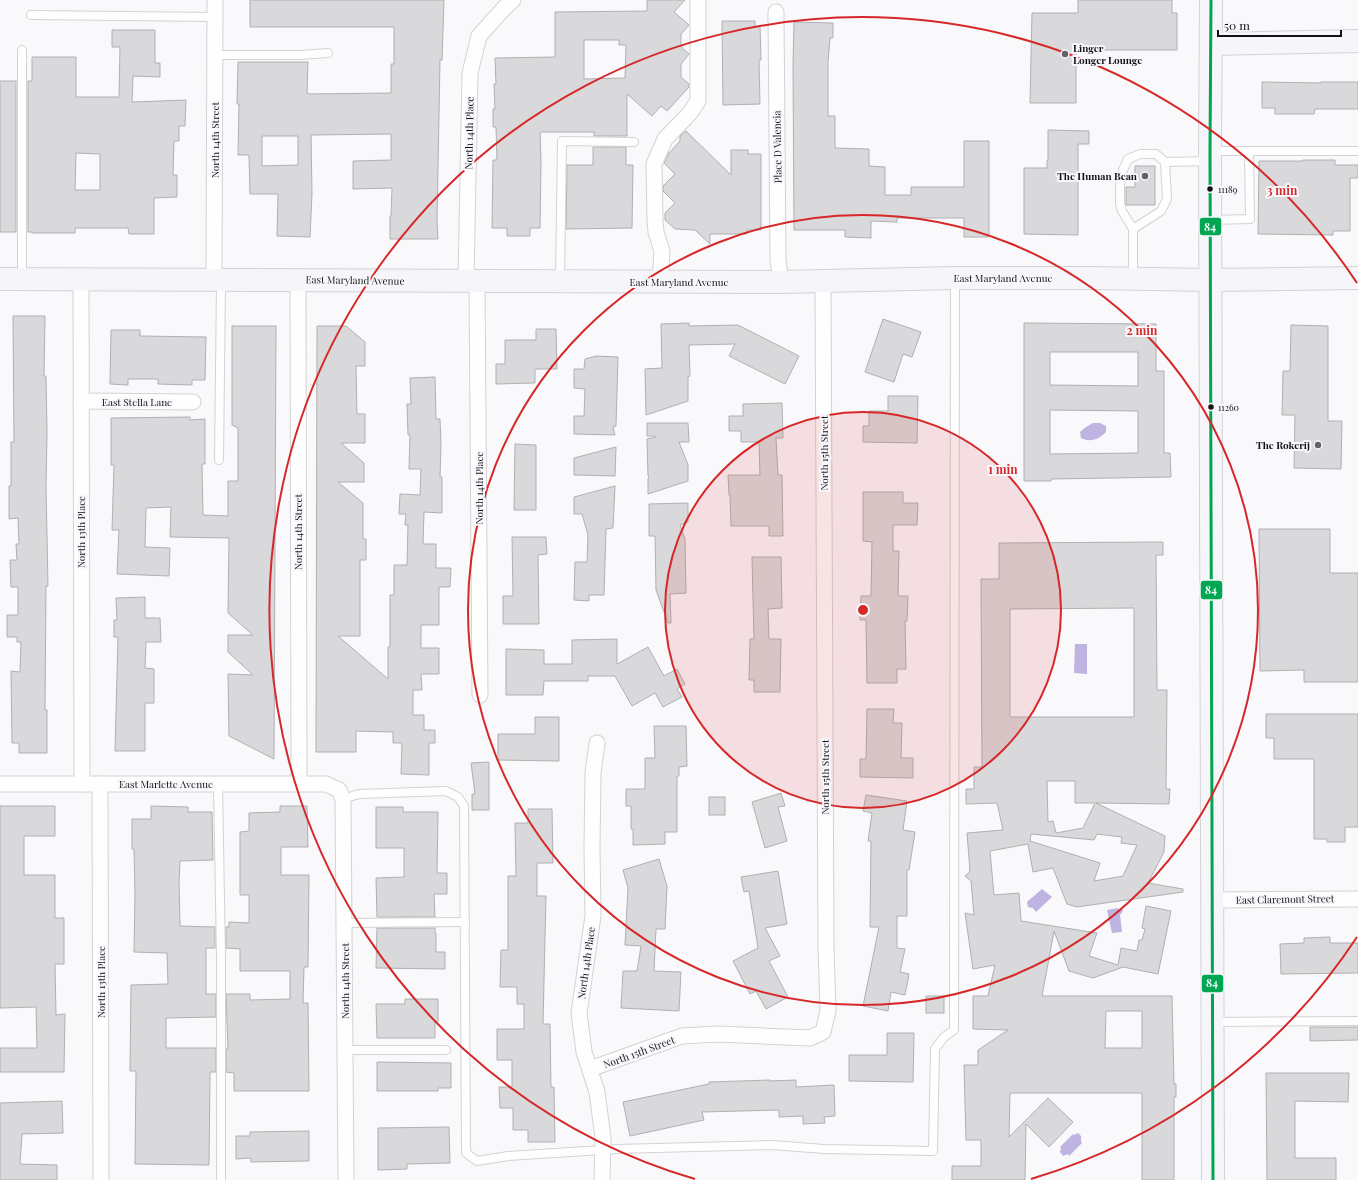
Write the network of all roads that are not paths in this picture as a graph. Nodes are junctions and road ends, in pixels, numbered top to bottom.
1 (216, 0) edge
2 (513, 0) edge
3 (698, 0) edge
4 (1211, 0) edge
5 (776, 12) dead end
6 (31, 14) dead end
7 (216, 17) junction
8 (1358, 41) edge
9 (1211, 44) junction
10 (22, 50) dead end
11 (328, 53) dead end
12 (215, 54) junction
13 (634, 142) dead end
14 (1358, 150) edge
15 (1249, 151) junction
16 (1210, 156) junction
17 (1165, 162) junction
18 (1210, 220) junction
19 (1133, 229) junction
20 (955, 278) junction
21 (1358, 278) edge
22 (0, 279) edge
23 (22, 279) junction
24 (1133, 279) junction
25 (81, 280) junction
26 (218, 280) junction
27 (298, 280) junction
28 (1210, 280) junction
29 (472, 281) junction
30 (823, 281) junction
31 (560, 282) junction
32 (660, 282) junction
33 (781, 282) junction
34 (81, 401) junction
35 (193, 402) dead end
36 (219, 460) dead end
37 (480, 695) dead end
38 (597, 743) dead end
39 (0, 784) edge
40 (82, 784) junction
41 (100, 784) junction
42 (218, 784) junction
43 (299, 784) junction
44 (343, 799) junction
45 (1358, 899) edge
46 (1212, 900) junction
47 (465, 922) junction
48 (344, 923) junction
49 (1358, 1021) edge
50 (1213, 1022) junction
51 (345, 1050) junction
52 (446, 1050) dead end
53 (590, 1069) junction
54 (603, 1150) junction
55 (101, 1180) edge
56 (221, 1180) edge
57 (346, 1180) edge
58 (602, 1180) edge
59 (1213, 1180) edge

1 - 7 street, North 14th Street
2 - 29 street, North 14th Place
3 - 32 street
4 - 9 street
5 - 33 street, Place D Valencia
6 - 7 lane
7 - 12 street, North 14th Street
8 - 9 street
9 - 16 street
10 - 23 lane
11 - 12 lane
12 - 26 street, North 14th Street
13 - 31 lane
14 - 15 lane
15 - 16 lane
15 - 18 lane
16 - 17 lane
16 - 18 street
17 - 19 lane
17 - 19 lane
18 - 28 street
19 - 24 lane
20 - 24 street, East Maryland Avenue
20 - 30 street, East Maryland Avenue
20 - 54 lane
21 - 28 street, East Maryland Avenue
22 - 23 street, East Maryland Avenue
23 - 25 street, East Maryland Avenue
24 - 28 street, East Maryland Avenue
25 - 26 street, East Maryland Avenue
25 - 34 street, North 13th Place
26 - 27 street, East Maryland Avenue
26 - 36 lane
27 - 29 street, East Maryland Avenue
27 - 43 street, North 14th Street
28 - 46 street
29 - 31 street, East Maryland Avenue
29 - 37 street, North 14th Place
30 - 33 street, East Maryland Avenue
30 - 53 street, North 15th Street
31 - 32 street, East Maryland Avenue
32 - 33 street, East Maryland Avenue
34 - 35 street, East Stella Lane
34 - 40 street, North 13th Place
38 - 53 street, North 14th Place
39 - 40 street, East Marlette Avenue
40 - 41 street, East Marlette Avenue
41 - 42 street, East Marlette Avenue
41 - 55 street, North 13th Place
42 - 43 street, East Marlette Avenue
42 - 56 lane
43 - 44 street, East Marlette Avenue
44 - 47 lane
44 - 48 street, North 14th Street
45 - 46 street, East Claremont Street
46 - 50 street
47 - 48 lane
47 - 54 lane
48 - 51 street, North 14th Street
49 - 50 lane
50 - 59 street
51 - 52 lane
51 - 57 street, North 14th Street
53 - 54 street, North 14th Place
54 - 58 street, North 14th Place

